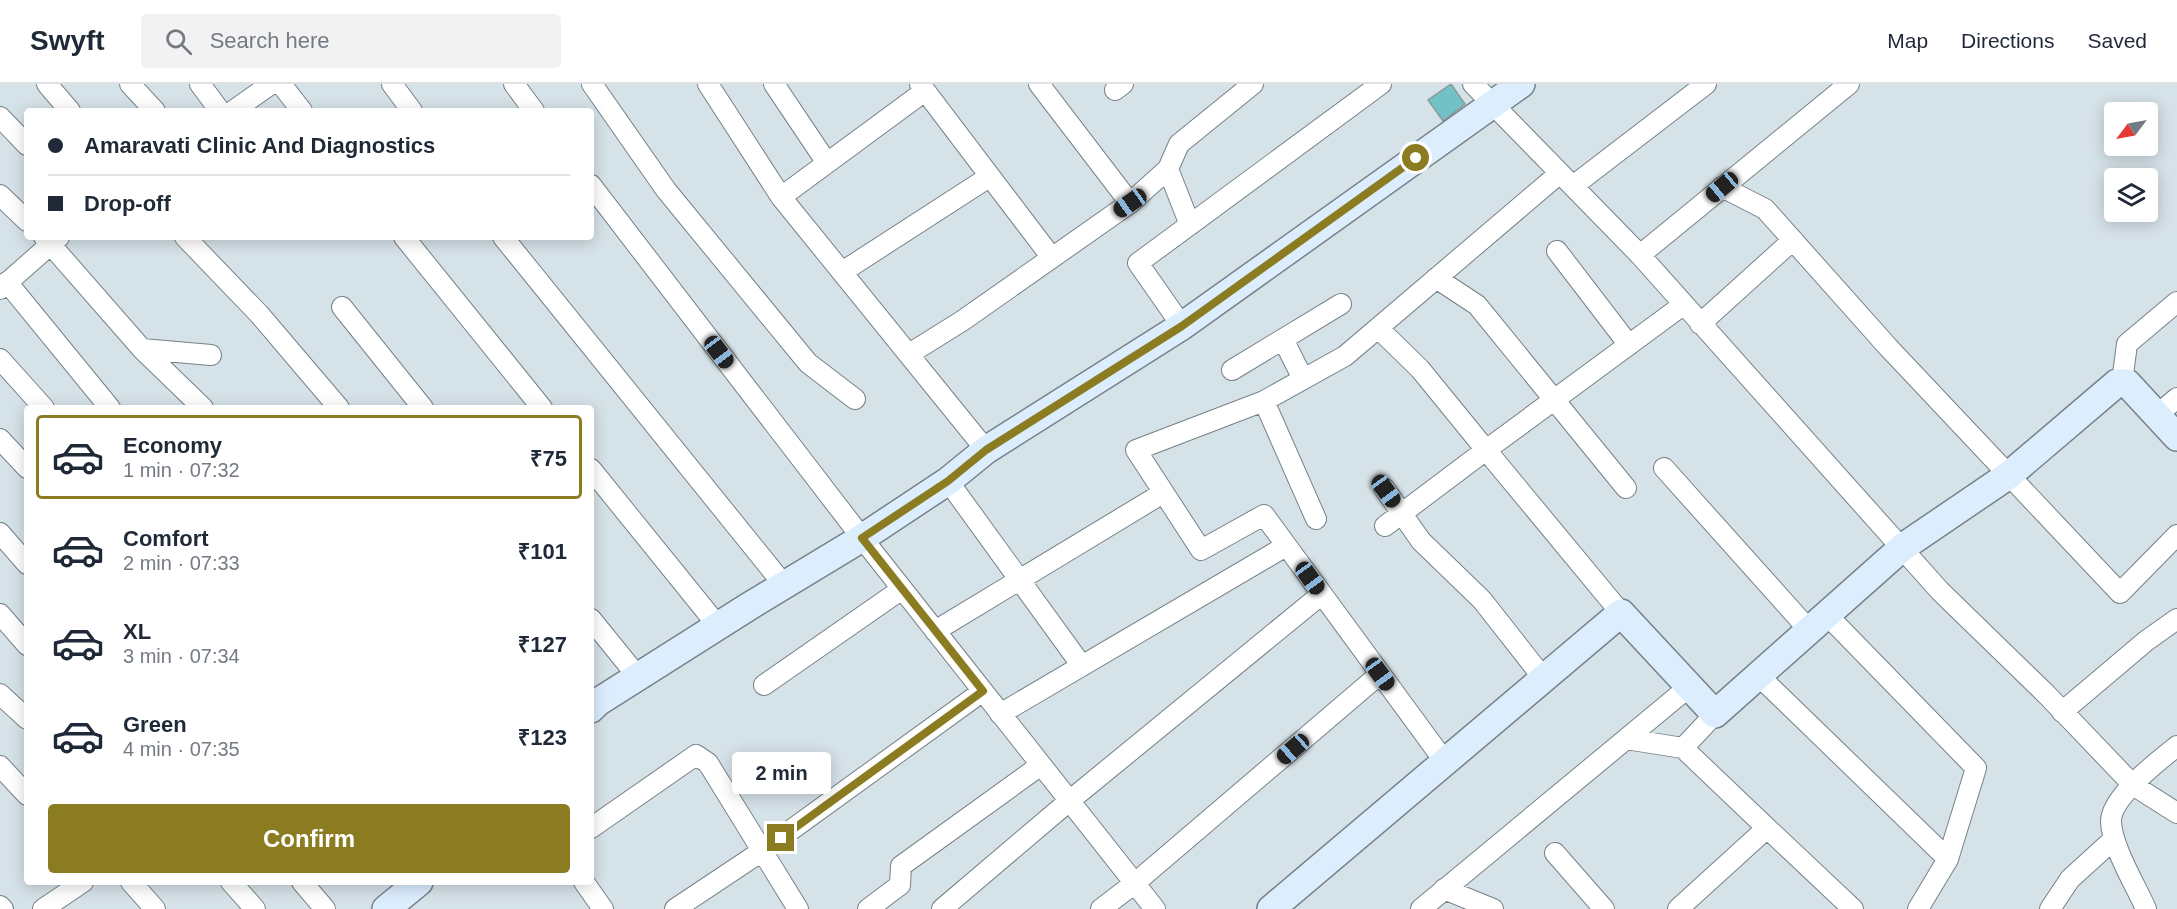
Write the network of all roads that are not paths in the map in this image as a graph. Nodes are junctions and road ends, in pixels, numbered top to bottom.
1 (47, 84) edge
2 (130, 84) edge
3 (200, 84) edge
4 (281, 84) edge
5 (392, 84) edge
6 (514, 84) edge
7 (592, 84) edge
8 (708, 84) edge
9 (774, 84) edge
10 (1039, 84) edge
11 (1253, 84) edge
12 (1381, 84) edge
13 (1473, 84) edge
14 (1521, 84) edge
15 (1706, 84) edge
16 (1849, 84) edge
17 (260, 87) edge
18 (923, 88) edge
19 (1493, 104) junction
20 (67, 108) edge
21 (152, 108) edge
22 (218, 108) edge
23 (236, 108) edge
24 (300, 108) edge
25 (410, 108) edge
26 (532, 108) edge
27 (0, 117) edge
28 (24, 143) edge
29 (827, 163) junction
30 (1168, 169) junction
31 (989, 177) junction
32 (1566, 179) junction
33 (1722, 187) junction
34 (594, 189) edge
35 (0, 195) edge
36 (781, 197) junction
37 (1130, 203) junction
38 (24, 218) edge
39 (1190, 225) junction
40 (50, 240) edge
41 (52, 240) edge
42 (188, 240) edge
43 (406, 240) edge
44 (505, 240) edge
45 (1793, 240) junction
46 (1557, 251) dead end
47 (1640, 255) junction
48 (1052, 258) junction
49 (842, 272) junction
50 (1436, 278) junction
51 (4, 285) edge
52 (2177, 302) edge
53 (1341, 304) dead end
54 (1683, 305) junction
55 (342, 307) dead end
56 (1700, 324) junction
57 (1182, 326) junction
58 (1378, 328) junction
59 (1283, 339) junction
60 (1629, 345) junction
61 (142, 349) junction
62 (909, 354) junction
63 (211, 355) dead end
64 (0, 359) edge
65 (1232, 370) dead end
66 (1303, 379) junction
67 (2122, 382) junction
68 (855, 399) dead end
69 (1264, 400) junction
70 (1554, 400) junction
71 (41, 405) edge
72 (107, 405) edge
73 (200, 405) edge
74 (336, 405) edge
75 (421, 405) edge
76 (540, 405) edge
77 (2167, 407) edge
78 (2177, 437) edge
79 (0, 439) edge
80 (986, 450) junction
81 (1486, 450) junction
82 (24, 465) edge
83 (1664, 468) dead end
84 (594, 473) edge
85 (2008, 475) junction
86 (948, 481) junction
87 (1384, 488) dead end
88 (1626, 488) dead end
89 (1163, 493) junction
90 (1402, 513) junction
91 (1316, 519) dead end
92 (1384, 526) dead end
93 (0, 533) edge
94 (2177, 535) edge
95 (862, 538) junction
96 (1286, 546) junction
97 (1903, 547) junction
98 (24, 561) edge
99 (1020, 579) junction
100 (784, 585) junction
101 (902, 589) junction
102 (1322, 594) junction
103 (1622, 613) junction
104 (0, 614) edge
105 (2177, 619) edge
106 (594, 623) edge
107 (1818, 623) junction
108 (718, 626) junction
109 (935, 631) junction
110 (24, 642) edge
111 (1082, 666) junction
112 (1380, 674) junction
113 (1759, 676) junction
114 (638, 677) junction
115 (1544, 679) junction
116 (764, 685) dead end
117 (1690, 686) junction
118 (983, 691) junction
119 (0, 694) edge
120 (594, 701) edge
121 (2062, 712) junction
122 (1000, 714) junction
123 (1715, 714) junction
124 (24, 716) edge
125 (1626, 739) junction
126 (2177, 746) edge
127 (1683, 748) junction
128 (1445, 762) junction
129 (1041, 765) junction
130 (0, 766) edge
131 (2133, 785) junction
132 (24, 792) edge
133 (1068, 802) junction
134 (2177, 813) edge
135 (594, 826) edge
136 (1767, 828) junction
137 (2114, 839) junction
138 (762, 851) junction
139 (1555, 854) dead end
140 (1948, 859) junction
141 (1135, 883) junction
142 (79, 885) edge
143 (134, 885) edge
144 (234, 885) edge
145 (305, 885) edge
146 (586, 885) edge
147 (1444, 889) junction
148 (1850, 908) edge
149 (43, 909) edge
150 (155, 909) edge
151 (255, 909) edge
152 (325, 909) edge
153 (603, 909) edge
154 (675, 909) edge
155 (798, 909) edge
156 (868, 909) edge
157 (942, 909) edge
158 (1101, 909) edge
159 (1155, 909) edge
160 (1271, 909) edge
161 (1421, 909) edge
162 (1493, 909) edge
163 (1604, 909) edge
164 (1678, 909) edge
165 (1918, 909) edge
166 (2050, 909) edge
167 (2146, 909) edge

1 - 20 street
2 - 21 street
3 - 22 street
4 - 24 street
5 - 25 street
6 - 26 street
7 - 68 street
8 - 36 street
9 - 29 street
10 - 37 street
11 - 30 street
12 - 39 street
13 - 19 street
14 - 19 street
15 - 32 street
16 - 33 street
17 - 23 street
18 - 29 street
18 - 31 street
19 - 32 street
19 - 57 street
27 - 28 street
29 - 36 street
30 - 37 street
30 - 39 street
31 - 48 street
31 - 49 street
32 - 47 street
32 - 50 street
33 - 45 street
33 - 47 street
34 - 95 street
35 - 38 street
36 - 49 street
37 - 48 street
39 - 57 street
40 - 51 street
41 - 61 street
42 - 74 street
43 - 76 street
44 - 100 street
45 - 56 street
45 - 85 street
46 - 60 street
47 - 54 street
48 - 62 street
49 - 62 street
50 - 58 street
50 - 70 street
51 - 72 street
52 - 67 street
53 - 59 street
54 - 56 street
54 - 60 street
55 - 75 street
56 - 97 street
57 - 80 street
58 - 66 street
58 - 81 street
59 - 65 street
59 - 66 street
60 - 70 street
61 - 63 street
61 - 73 street
62 - 80 street
64 - 71 street
66 - 69 street
67 - 77 street
67 - 85 street
69 - 89 street
69 - 91 street
70 - 81 street
70 - 88 street
77 - 78 street
79 - 82 street
80 - 86 street
81 - 90 street
81 - 103 street
83 - 107 street
84 - 108 street
85 - 94 street
85 - 97 street
86 - 95 street
86 - 99 street
87 - 90 street
89 - 96 street
89 - 99 street
90 - 92 street
90 - 115 street
93 - 98 street
95 - 100 street
95 - 101 street
96 - 102 street
96 - 111 street
97 - 107 street
97 - 121 street
99 - 109 street
99 - 111 street
100 - 108 street
101 - 109 street
101 - 116 street
102 - 112 street
102 - 133 street
103 - 115 street
103 - 117 street
104 - 110 street
105 - 121 street
106 - 114 street
107 - 113 street
107 - 140 street
108 - 114 street
109 - 118 street
111 - 122 street
112 - 128 street
112 - 141 street
113 - 123 street
113 - 140 street
114 - 120 street
115 - 128 street
117 - 123 street
117 - 125 street
118 - 122 street
118 - 138 street
119 - 124 street
121 - 131 street
122 - 129 street
123 - 127 street
125 - 127 street
125 - 147 street
126 - 131 street
127 - 136 street
128 - 160 street
129 - 133 street
129 - 156 street
130 - 132 street
131 - 134 street
131 - 137 street
133 - 141 street
133 - 157 street
135 - 138 street
136 - 148 street
136 - 164 street
137 - 166 street
137 - 167 street
138 - 154 street
138 - 155 street
139 - 163 street
140 - 165 street
141 - 158 street
141 - 159 street
142 - 149 street
143 - 150 street
144 - 151 street
145 - 152 street
146 - 153 street
147 - 161 street
147 - 162 street

